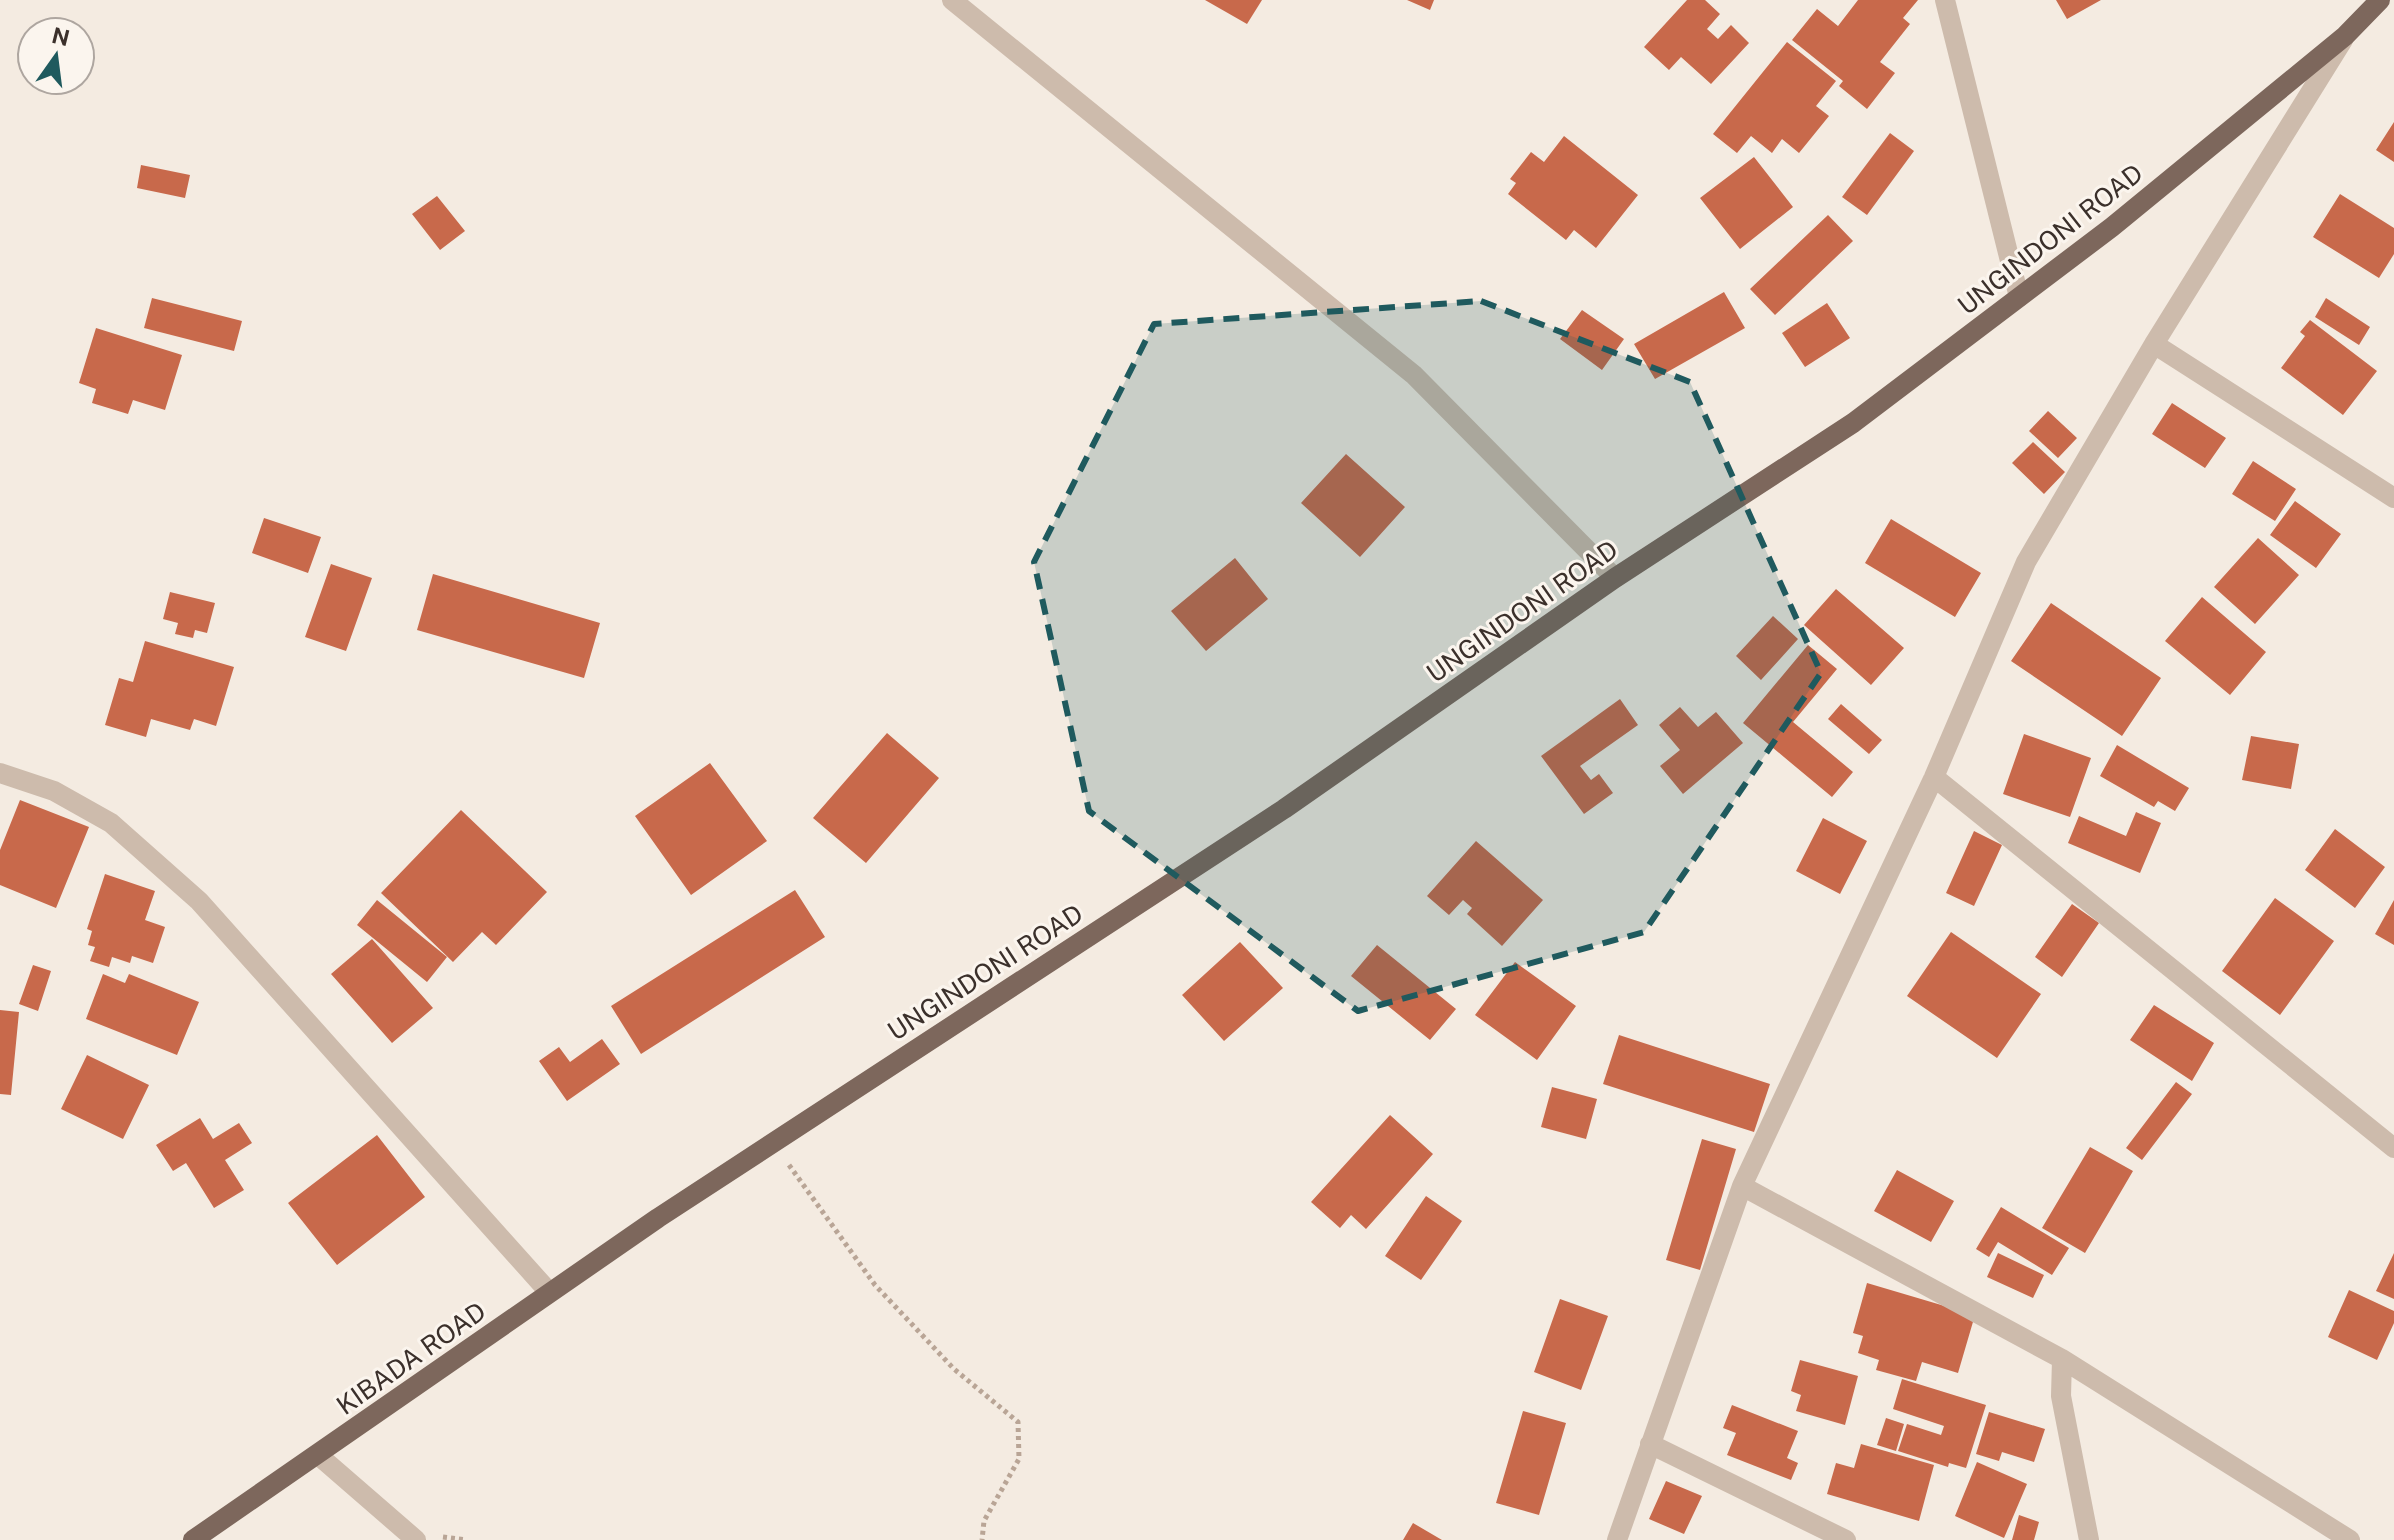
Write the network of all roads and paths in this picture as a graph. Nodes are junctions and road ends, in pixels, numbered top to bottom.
1 (952, 0) edge
2 (1945, 0) edge
3 (2380, 0) edge
4 (2345, 36) junction
5 (2019, 297) junction
6 (2154, 344) junction
7 (2394, 498) edge
8 (1615, 578) junction
9 (0, 773) edge
10 (1934, 777) junction
11 (772, 1141) junction
12 (2394, 1148) edge
13 (1742, 1186) junction
14 (658, 1218) joint
15 (549, 1292) junction
16 (2062, 1359) junction
17 (1650, 1444) junction
18 (318, 1455) junction
19 (193, 1540) edge
20 (416, 1540) edge
21 (982, 1540) edge
22 (1617, 1540) edge
23 (1846, 1540) edge
24 (2089, 1540) edge
25 (2350, 1540) edge

1 - 8 street
2 - 5 street
3 - 4 main road, UNGINDONI ROAD
4 - 5 main road, UNGINDONI ROAD
4 - 6 street
5 - 8 main road, UNGINDONI ROAD
6 - 7 street
6 - 10 street
8 - 11 main road, UNGINDONI ROAD
9 - 15 street
10 - 12 street
10 - 13 street
11 - 14 main road, UNGINDONI ROAD
11 - 21 path
13 - 16 street
13 - 17 street
14 - 15 main road, KIBADA ROAD
15 - 18 main road, KIBADA ROAD
16 - 24 street
16 - 25 street
17 - 22 street
17 - 23 street
18 - 19 main road, KIBADA ROAD
18 - 20 street

